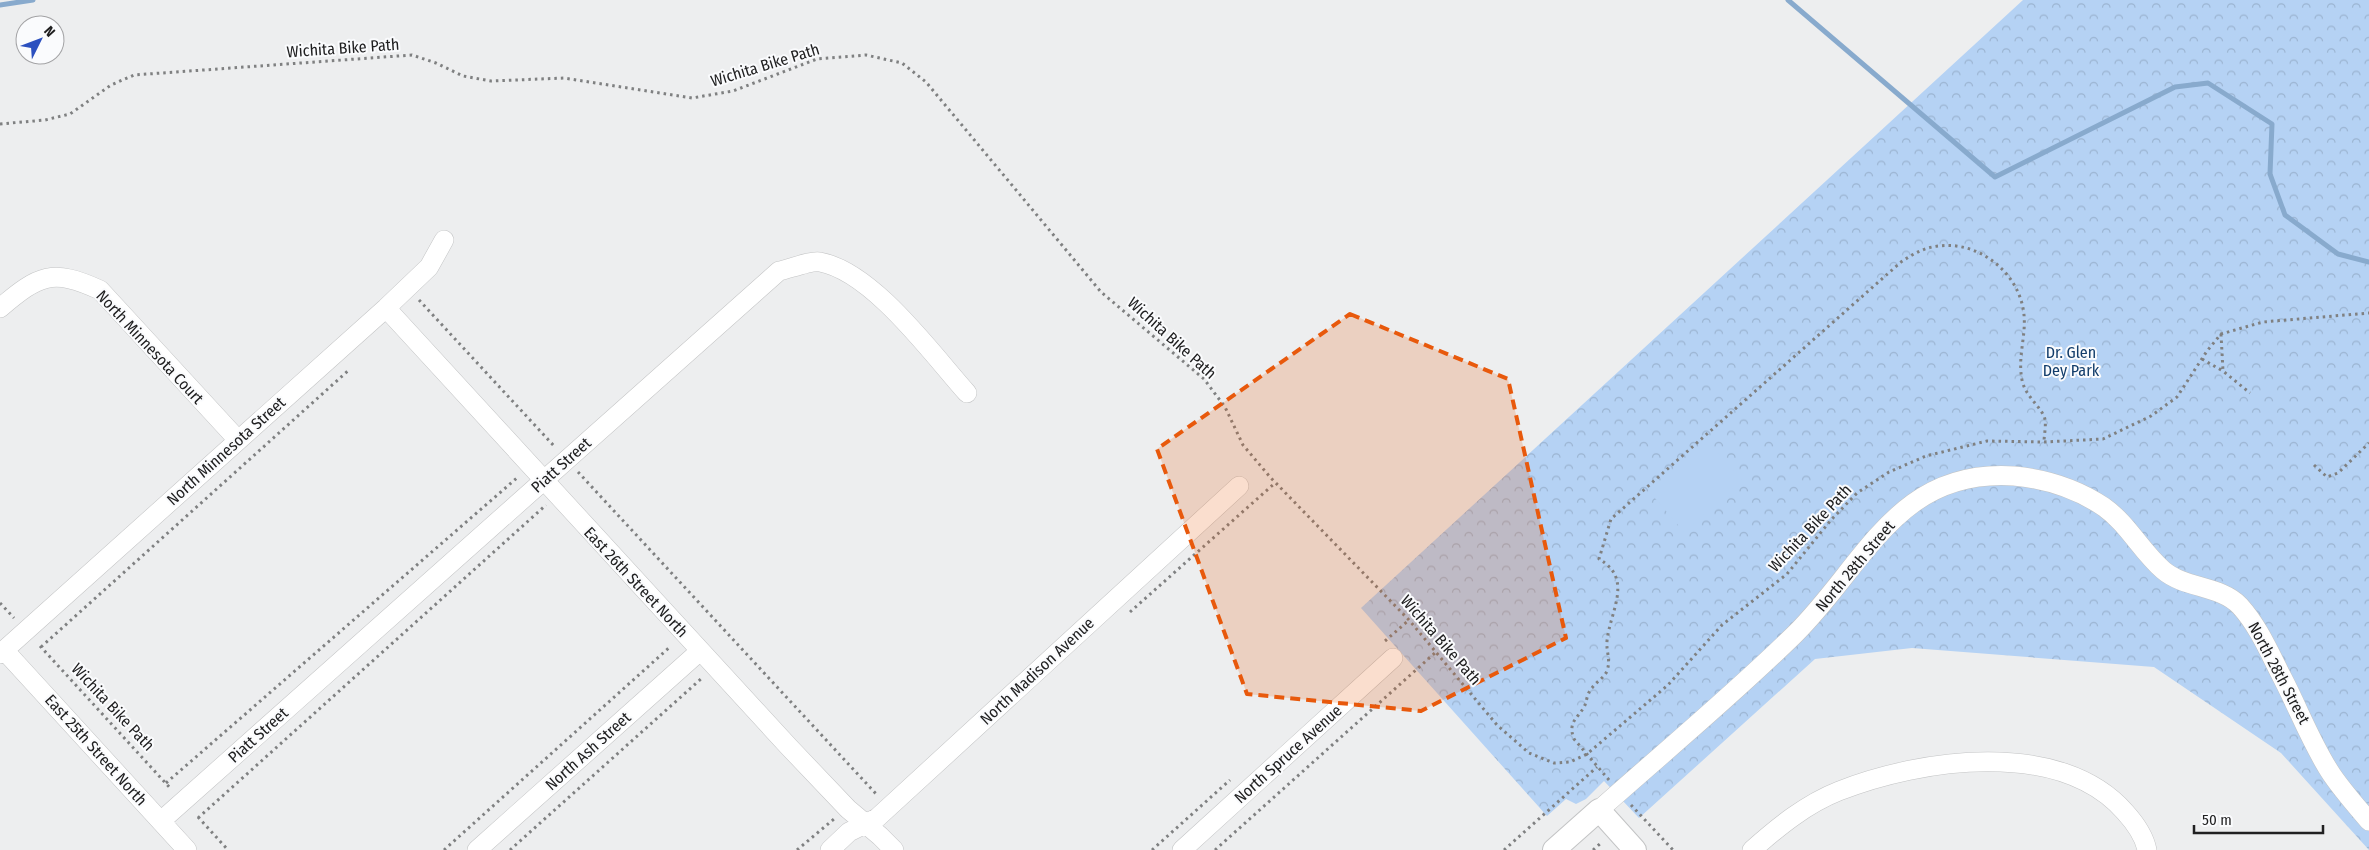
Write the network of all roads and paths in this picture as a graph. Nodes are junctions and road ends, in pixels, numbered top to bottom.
1 (0, 124) edge
2 (444, 240) dead end
3 (416, 298) dead end
4 (0, 308) edge
5 (386, 308) junction
6 (2369, 313) edge
7 (2221, 334) junction
8 (2202, 359) junction
9 (350, 369) dead end
10 (2223, 371) junction
11 (967, 393) dead end
12 (2250, 393) dead end
13 (238, 440) junction
14 (2044, 442) junction
15 (2369, 443) edge
16 (567, 460) junction
17 (2314, 465) dead end
18 (543, 481) junction
19 (1275, 483) junction
20 (1239, 486) dead end
21 (0, 603) edge
22 (1128, 615) dead end
23 (16, 620) dead end
24 (38, 643) dead end
25 (672, 646) dead end
26 (41, 647) junction
27 (700, 651) junction
28 (2, 652) edge
29 (1436, 652) junction
30 (1393, 658) dead end
31 (704, 676) dead end
32 (1587, 754) junction
33 (1597, 767) junction
34 (173, 791) dead end
35 (1620, 792) junction
36 (888, 808) junction
37 (1599, 810) junction
38 (194, 814) dead end
39 (837, 818) dead end
40 (161, 821) junction
41 (2369, 821) edge
42 (866, 824) junction
43 (187, 850) edge
44 (228, 850) edge
45 (444, 850) edge
46 (477, 850) edge
47 (510, 850) edge
48 (797, 850) edge
49 (830, 850) edge
50 (894, 850) edge
51 (1182, 850) edge
52 (1215, 850) edge
53 (1504, 850) edge
54 (1554, 850) edge
55 (1635, 850) edge
56 (1673, 850) edge
57 (1752, 850) edge
58 (2147, 850) edge

1 - 19 path, Wichita Bike Path
2 - 5 street, North Minnesota Street
3 - 16 path
4 - 13 street, North Minnesota Court
5 - 13 street, North Minnesota Street
5 - 18 street, East 26th Street North
6 - 7 path
7 - 8 path, Wichita Bike Path
7 - 10 path
8 - 10 path
8 - 14 path, Wichita Bike Path
9 - 26 path
10 - 12 path
11 - 16 street, Piatt Street
13 - 28 street, North Minnesota Street
14 - 32 path, Wichita Bike Path
14 - 32 path
15 - 17 path
16 - 18 street, Piatt Street
16 - 36 path
18 - 27 street, East 26th Street North
18 - 40 street, Piatt Street
19 - 22 path
19 - 29 path, Wichita Bike Path
20 - 36 street, North Madison Avenue
21 - 23 path
24 - 26 path, Wichita Bike Path
25 - 45 path
26 - 34 path, Wichita Bike Path
27 - 42 street, East 26th Street North
27 - 46 street, North Ash Street
28 - 40 street, East 25th Street North
29 - 32 path, Wichita Bike Path
29 - 52 path
30 - 51 street, North Spruce Avenue
31 - 47 path
32 - 33 path
33 - 35 path
33 - 53 path
35 - 37 street, North 28th Street
35 - 41 street, North 28th Street
35 - 56 path
36 - 42 street, North Madison Avenue
37 - 54 street
37 - 55 street
38 - 44 path
39 - 48 path
40 - 43 street, East 25th Street North
42 - 49 street, North Madison Avenue
42 - 50 street, East 26th Street North
57 - 58 street

